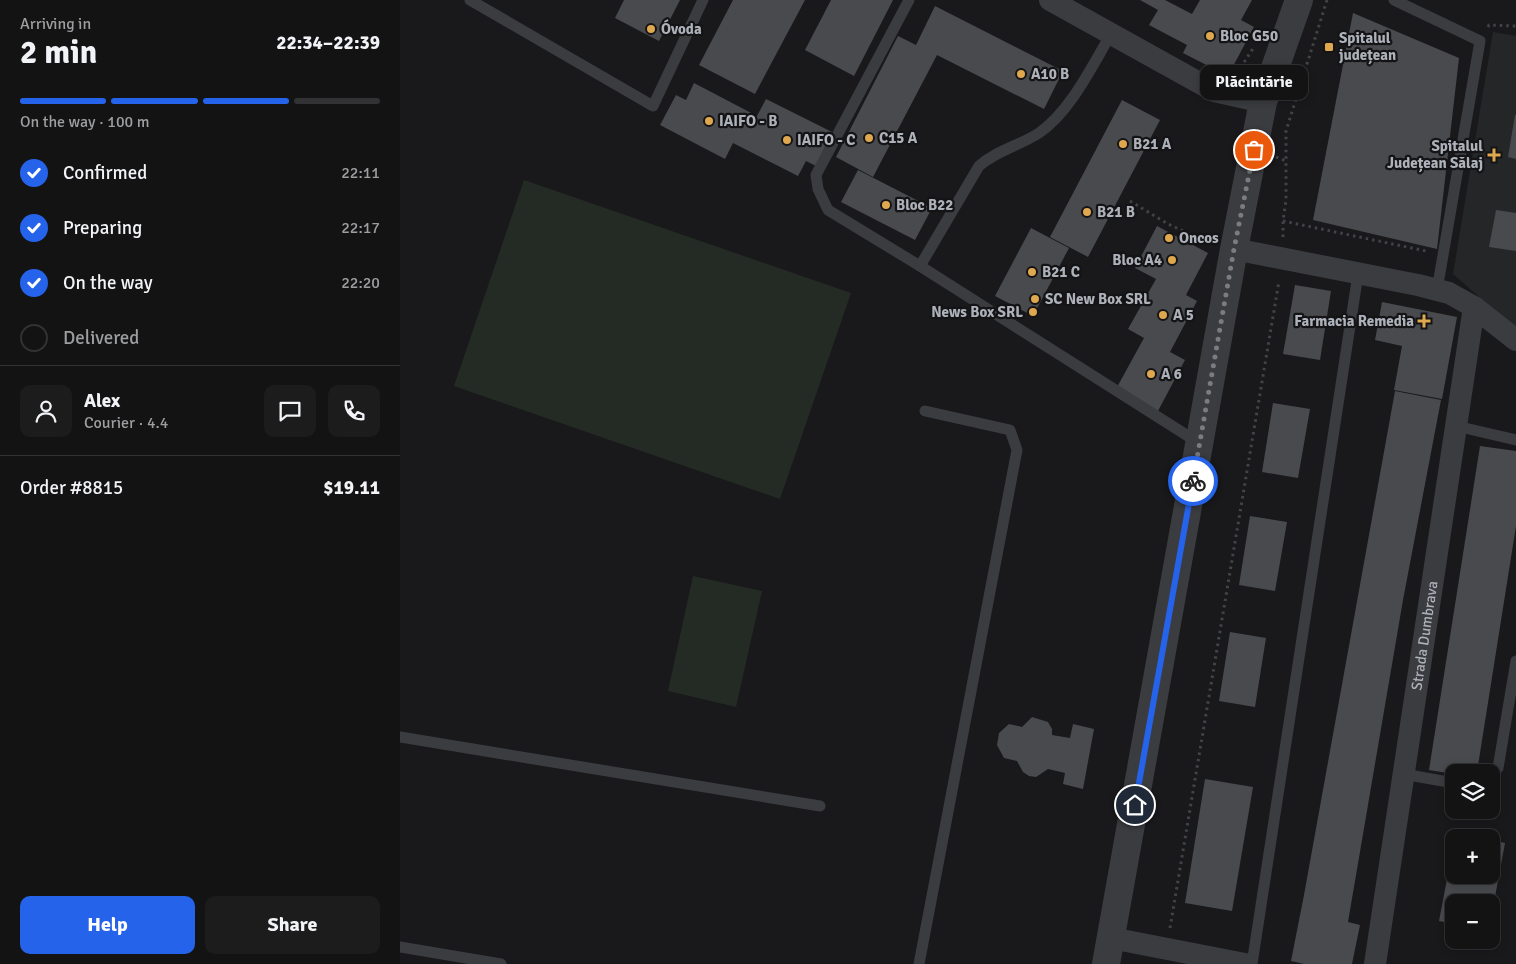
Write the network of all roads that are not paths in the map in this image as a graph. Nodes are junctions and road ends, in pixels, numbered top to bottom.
1 (470, 0) edge
2 (703, 0) edge
3 (909, 0) edge
4 (1050, 0) edge
5 (1299, 0) edge
6 (1394, 0) edge
7 (1111, 34) junction
8 (1263, 102) junction
9 (1224, 247) junction
10 (920, 266) junction
11 (1358, 274) junction
12 (1437, 290) junction
13 (1474, 307) junction
14 (1516, 340) edge
15 (925, 411) dead end
16 (1456, 426) junction
17 (1516, 440) edge
18 (1200, 443) junction
19 (1516, 661) edge
20 (400, 738) edge
21 (1499, 764) edge
22 (1403, 774) junction
23 (1445, 781) edge
24 (820, 806) dead end
25 (400, 947) edge
26 (1108, 951) edge
27 (500, 964) edge
28 (919, 964) edge
29 (1241, 964) edge
30 (1375, 964) edge

1 - 2 lane
3 - 10 lane
4 - 7 street
5 - 8 street
6 - 12 lane
7 - 8 street
7 - 10 lane
8 - 9 street
9 - 11 street
9 - 18 street
10 - 18 lane
11 - 12 street
11 - 29 lane
12 - 13 street
13 - 14 street
13 - 16 street, Strada Dumbrava
15 - 28 lane
16 - 17 lane
16 - 22 street, Strada Dumbrava
18 - 26 street
19 - 21 lane
20 - 24 lane
22 - 23 lane
22 - 30 street, Strada Dumbrava
25 - 27 lane
26 - 29 street

